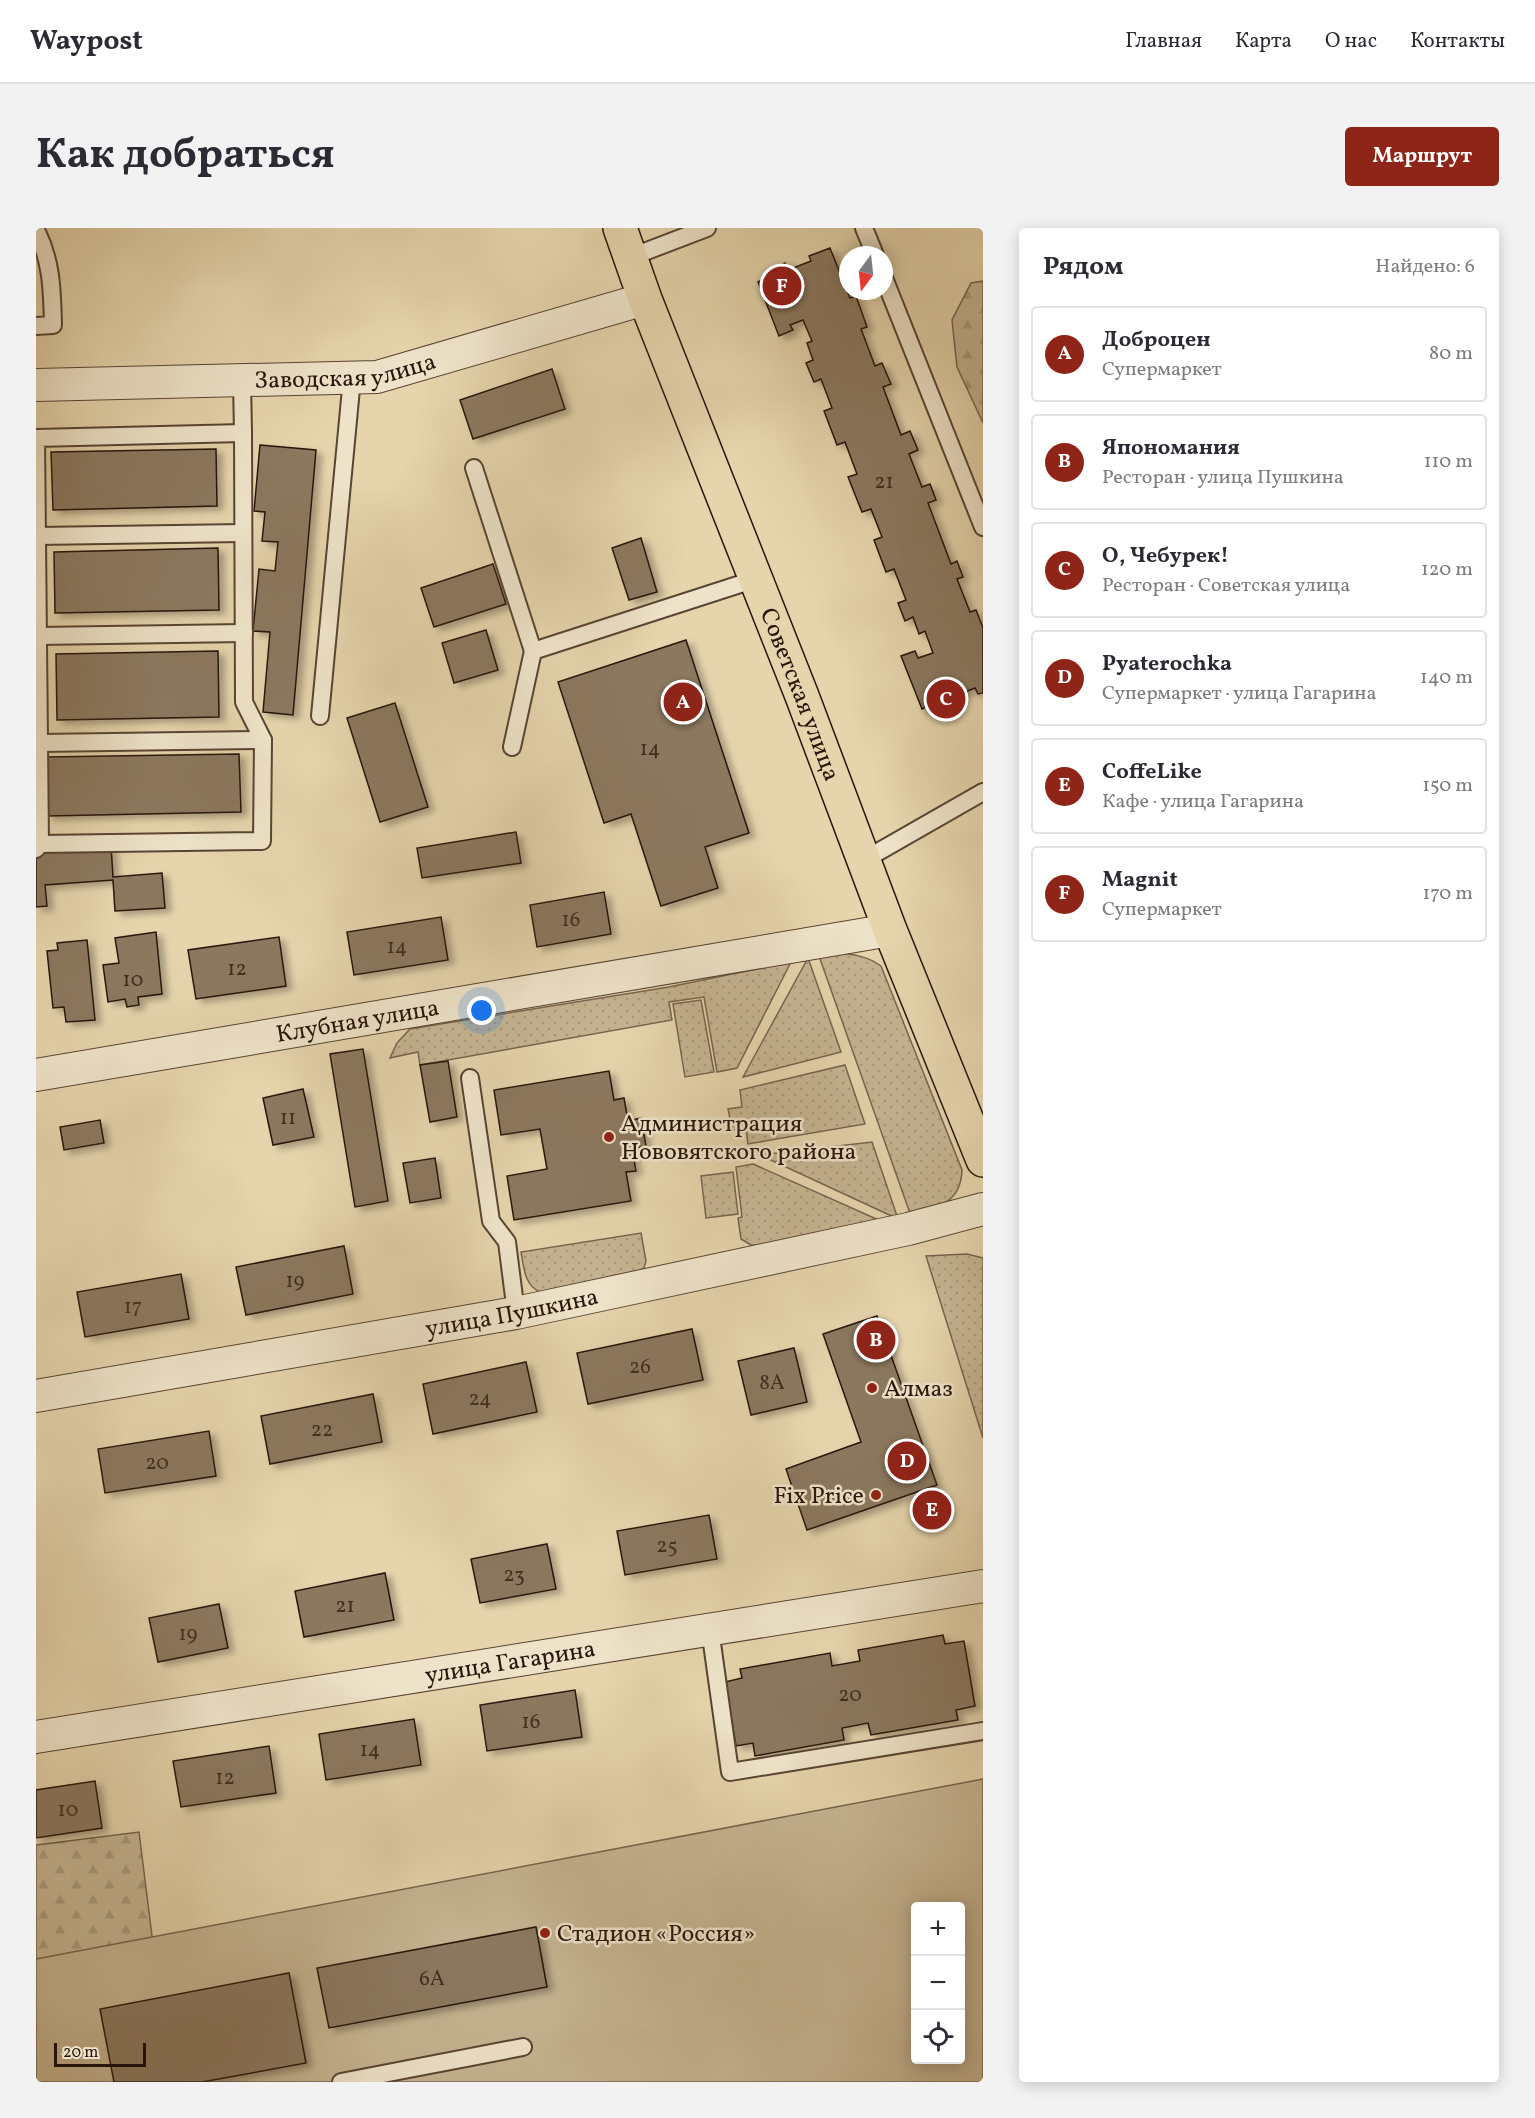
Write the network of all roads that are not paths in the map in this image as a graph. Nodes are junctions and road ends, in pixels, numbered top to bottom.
1 (706, 228) edge
2 (864, 228) edge
3 (36, 230) edge
4 (625, 243) edge
5 (871, 246) edge
6 (645, 299) junction
7 (893, 300) edge
8 (36, 326) edge
9 (352, 378) junction
10 (242, 381) junction
11 (36, 385) edge
12 (243, 433) junction
13 (474, 468) dead end
14 (983, 527) edge
15 (243, 533) junction
16 (37, 536) edge
17 (756, 579) junction
18 (244, 633) junction
19 (38, 636) junction
20 (533, 651) junction
21 (320, 716) dead end
22 (262, 740) junction
23 (39, 743) junction
24 (512, 747) dead end
25 (983, 792) edge
26 (38, 847) edge
27 (864, 860) junction
28 (890, 930) junction
29 (36, 1075) edge
30 (470, 1078) dead end
31 (983, 1160) edge
32 (983, 1209) edge
33 (516, 1314) junction
34 (36, 1396) edge
35 (983, 1586) edge
36 (710, 1629) junction
37 (983, 1731) edge
38 (36, 1737) edge
39 (523, 2047) dead end
40 (370, 2079) edge
41 (341, 2082) edge

1 - 4 lane
2 - 5 lane
3 - 8 lane
4 - 6 main road, Советская улица
6 - 9 street, Заводская улица
6 - 17 main road, Советская улица
7 - 14 lane
9 - 10 street, Заводская улица
9 - 21 lane
10 - 11 street, Заводская улица
10 - 12 lane
12 - 15 lane
12 - 16 lane
13 - 20 lane
15 - 16 lane
15 - 18 lane
16 - 19 lane
17 - 20 lane
17 - 27 main road, Советская улица
18 - 19 lane
18 - 22 lane
19 - 23 lane
20 - 24 lane
22 - 23 lane
22 - 26 lane
23 - 26 lane
25 - 27 lane
27 - 28 main road, Советская улица
28 - 29 street, Клубная улица
28 - 31 main road, Советская улица
30 - 33 lane
32 - 33 street, улица Пушкина
33 - 34 street, улица Пушкина
35 - 36 street, улица Гагарина
36 - 37 lane
36 - 38 street, улица Гагарина
39 - 40 lane
40 - 41 lane

